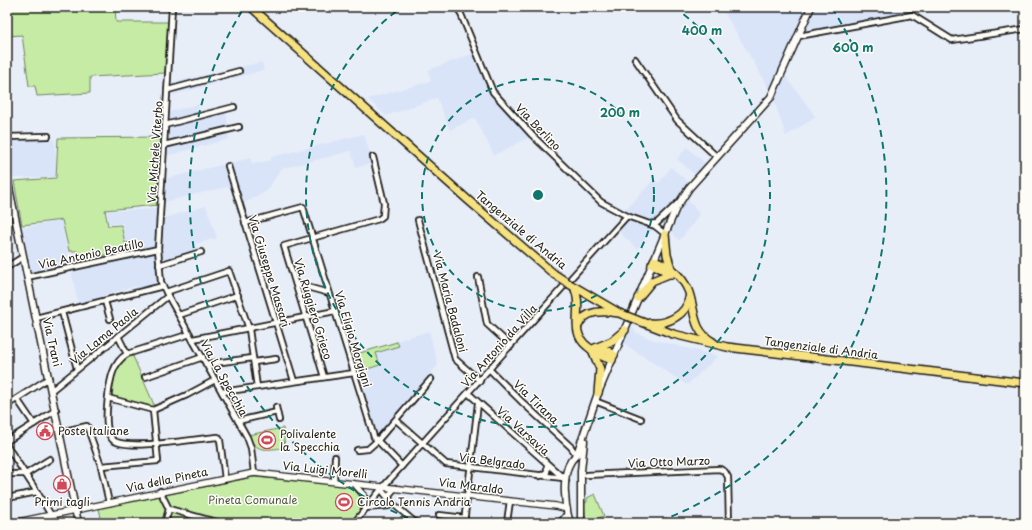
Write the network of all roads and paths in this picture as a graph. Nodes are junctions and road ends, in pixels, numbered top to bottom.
1 (172, 7) edge
2 (251, 7) edge
3 (458, 7) edge
4 (811, 7) edge
5 (1025, 29) edge
6 (799, 36) junction
7 (635, 59) dead end
8 (239, 71) dead end
9 (168, 90) junction
10 (234, 107) dead end
11 (165, 124) junction
12 (239, 127) dead end
13 (48, 136) dead end
14 (7, 138) edge
15 (164, 145) junction
16 (373, 157) dead end
17 (718, 157) junction
18 (228, 166) dead end
19 (7, 178) edge
20 (681, 200) junction
21 (627, 216) junction
22 (418, 220) dead end
23 (245, 223) junction
24 (648, 224) junction
25 (665, 234) junction
26 (312, 238) junction
27 (158, 249) junction
28 (201, 252) dead end
29 (23, 257) junction
30 (653, 262) junction
31 (159, 265) junction
32 (7, 267) edge
33 (670, 271) junction
34 (27, 277) junction
35 (478, 277) dead end
36 (296, 284) junction
37 (163, 286) junction
38 (574, 287) junction
39 (329, 293) junction
40 (167, 294) junction
41 (238, 295) junction
42 (689, 296) junction
43 (638, 298) junction
44 (105, 301) junction
45 (335, 311) junction
46 (62, 312) junction
47 (619, 313) junction
48 (179, 315) junction
49 (306, 317) junction
50 (36, 318) junction
51 (110, 319) dead end
52 (642, 322) junction
53 (276, 323) junction
54 (248, 329) junction
55 (577, 330) junction
56 (625, 330) junction
57 (190, 334) junction
58 (118, 336) junction
59 (193, 340) junction
60 (510, 346) junction
61 (727, 347) junction
62 (592, 349) junction
63 (127, 354) junction
64 (203, 358) junction
65 (613, 358) junction
66 (276, 359) dead end
67 (253, 360) junction
68 (206, 364) junction
69 (77, 369) junction
70 (490, 370) junction
71 (354, 373) junction
72 (145, 377) dead end
73 (324, 377) junction
74 (49, 378) junction
75 (431, 379) dead end
76 (215, 380) junction
77 (294, 381) junction
78 (480, 381) junction
79 (1025, 383) edge
80 (257, 387) junction
81 (52, 390) junction
82 (222, 392) junction
83 (598, 392) junction
84 (468, 393) junction
85 (108, 398) junction
86 (17, 399) junction
87 (595, 401) junction
88 (478, 403) junction
89 (7, 405) edge
90 (56, 410) junction
91 (154, 410) junction
92 (641, 419) dead end
93 (279, 420) dead end
94 (396, 420) junction
95 (238, 421) junction
96 (34, 424) junction
97 (585, 431) junction
98 (60, 432) junction
99 (582, 438) junction
100 (7, 441) edge
101 (378, 441) junction
102 (157, 444) junction
103 (422, 444) junction
104 (7, 446) edge
105 (571, 447) junction
106 (357, 450) dead end
107 (335, 457) dead end
108 (574, 458) junction
109 (50, 459) dead end
110 (547, 465) junction
111 (101, 466) junction
112 (402, 466) junction
113 (471, 467) junction
114 (568, 470) junction
115 (254, 473) junction
116 (582, 473) junction
117 (7, 474) edge
118 (26, 474) junction
119 (264, 474) joint
120 (540, 476) junction
121 (224, 479) junction
122 (334, 481) junction
123 (566, 481) junction
124 (353, 483) junction
125 (382, 487) junction
126 (395, 488) junction
127 (160, 491) junction
128 (37, 492) junction
129 (468, 496) junction
130 (7, 498) edge
131 (566, 500) junction
132 (510, 501) junction
133 (391, 502) junction
134 (109, 503) junction
135 (556, 506) junction
136 (365, 508) junction
137 (169, 509) junction
138 (75, 510) junction
139 (567, 512) junction
140 (7, 513) edge
141 (51, 514) junction
142 (439, 515) dead end
143 (465, 521) edge
144 (507, 522) edge
145 (561, 522) edge
146 (570, 522) edge
147 (9, 523) edge
148 (13, 523) edge
149 (78, 523) edge
150 (165, 523) edge
151 (219, 523) edge
152 (354, 523) edge
153 (416, 523) edge
154 (581, 523) edge
155 (730, 523) edge

1 - 9 street, Via Michele Viterbo
2 - 38 main road, Tangenziale di Andria, bridge
3 - 21 street, Via Berlino
4 - 6 main road
5 - 6 street
6 - 17 main road
7 - 17 street
8 - 9 street
9 - 11 street, Via Michele Viterbo
10 - 11 street
11 - 15 street, Via Michele Viterbo
12 - 15 street
13 - 14 street
15 - 27 street, Via Michele Viterbo
16 - 26 street
17 - 20 main road
18 - 23 street, Via Giuseppe Massari
19 - 29 main road, Via Trani
20 - 24 street
20 - 25 main road
21 - 24 street, Via Berlino
21 - 60 street, Via Antonio da Villa
22 - 78 street, Via Maria Badaloni
23 - 26 street, Via Eligio Morgigni
23 - 53 street, Via Giuseppe Massari
24 - 25 street, Via Berlino
25 - 30 main road
25 - 33 main road
26 - 36 street, Via Ruggiero Grieco
26 - 39 street, Via Eligio Morgigni
27 - 31 street, Via Michele Viterbo
27 - 34 street, Via Antonio Beatillo
28 - 31 street
29 - 32 street
29 - 34 main road, Via Trani
30 - 33 main road
30 - 43 main road
31 - 37 street, Via Michele Viterbo
33 - 42 main road
33 - 43 main road
34 - 50 main road, Via Trani
35 - 60 street
36 - 39 street
36 - 49 street, Via Ruggiero Grieco
37 - 40 street, Via Michele Viterbo
37 - 44 street
38 - 47 main road, Tangenziale di Andria
38 - 55 main road
39 - 45 street, Via Eligio Morgigni
40 - 41 street
40 - 48 street, Via La Specchia
40 - 58 street, Via Lama Paola
41 - 48 street
41 - 54 street
42 - 52 main road
42 - 61 main road
43 - 56 main road
44 - 46 street
44 - 51 street
45 - 49 street
45 - 71 street, Via Eligio Morgigni
46 - 50 street
46 - 69 street
47 - 52 main road, Tangenziale di Andria, bridge
47 - 55 main road
48 - 57 street, Via La Specchia
49 - 53 street
49 - 73 street, Via Ruggiero Grieco
50 - 74 main road, Via Trani
52 - 61 main road, Tangenziale di Andria
53 - 54 street
53 - 77 street, Via Giuseppe Massari
54 - 59 street
54 - 67 street
55 - 62 main road
56 - 62 main road
56 - 65 main road
57 - 59 street, Via La Specchia
57 - 63 street
58 - 63 street
58 - 69 street, Via Lama Paola
59 - 64 street, Via La Specchia
60 - 70 street, Via Antonio da Villa
61 - 79 main road, Tangenziale di Andria
62 - 65 main road
62 - 83 main road
63 - 85 street
64 - 68 street, Via La Specchia
64 - 72 street
65 - 83 main road
66 - 67 street
67 - 68 street
67 - 80 street
68 - 76 street, Via La Specchia
69 - 81 street, Via Lama Paola
70 - 78 street, Via Antonio da Villa
70 - 105 street, Via Tirana
71 - 73 street
71 - 101 street, Via Eligio Morgigni
73 - 77 street
74 - 81 main road, Via Trani
74 - 86 street
75 - 94 street
76 - 82 street, Via La Specchia
76 - 91 street
77 - 80 street
78 - 84 street, Via Antonio da Villa
80 - 82 street
81 - 90 main road, Via Trani
82 - 95 street, Via La Specchia
83 - 87 main road
84 - 88 street, Via Varsavia
84 - 103 street, Via Antonio da Villa
85 - 91 street
85 - 102 street
86 - 89 street
86 - 96 street
87 - 92 street
87 - 97 main road
88 - 110 street, Via Varsavia
88 - 113 street
90 - 96 street
90 - 98 main road, Via Trani
91 - 102 street
93 - 95 street
94 - 101 street
94 - 103 street, Via Belgrado
95 - 115 street, Via La Specchia
96 - 100 street
97 - 99 main road
97 - 116 main road
98 - 111 street
98 - 138 main road, Via Trani
99 - 105 street
99 - 108 main road
101 - 106 street
101 - 112 street, Via Eligio Morgigni
102 - 111 street
102 - 121 street
103 - 112 street, Via Antonio da Villa
103 - 113 street, Via Belgrado
104 - 118 street
105 - 108 street
107 - 122 street
108 - 114 main road
109 - 118 street
110 - 114 street, Via Varsavia
110 - 120 street
111 - 134 street
112 - 125 street, Via Antonio da Villa
113 - 120 street, Via Belgrado
113 - 129 street
114 - 116 main road
114 - 123 main road
115 - 119 street, Via della Pineta
115 - 121 street, Via della Pineta
116 - 154 main road
116 - 155 street, Via Otto Marzo
117 - 118 street
118 - 128 street
119 - 122 street, Via Luigi Morelli
120 - 123 street, Via Belgrado
121 - 127 street, Via della Pineta
122 - 124 street, Via Luigi Morelli
123 - 131 main road
124 - 125 street, Via Luigi Morelli
124 - 136 street
125 - 126 street, Via Maraldo
125 - 133 street
125 - 136 street, Via Antonio da Villa
126 - 129 street, Via Maraldo
126 - 133 street
127 - 134 street, Via della Pineta
127 - 137 street
128 - 130 street
128 - 141 street
129 - 132 street, Via Maraldo
129 - 143 street
131 - 135 street
131 - 139 main road
132 - 135 street, Via Maraldo
132 - 144 street
133 - 136 street
133 - 153 street
134 - 138 street, Via della Pineta
135 - 139 street, Via Maraldo
136 - 152 street, Via Antonio da Villa
137 - 150 street
137 - 151 street
138 - 141 street, Via della Pineta
138 - 149 main road, Via Trani
139 - 145 street
139 - 146 main road
140 - 147 street
141 - 148 street, Via della Pineta
142 - 143 street
145 - 146 street

